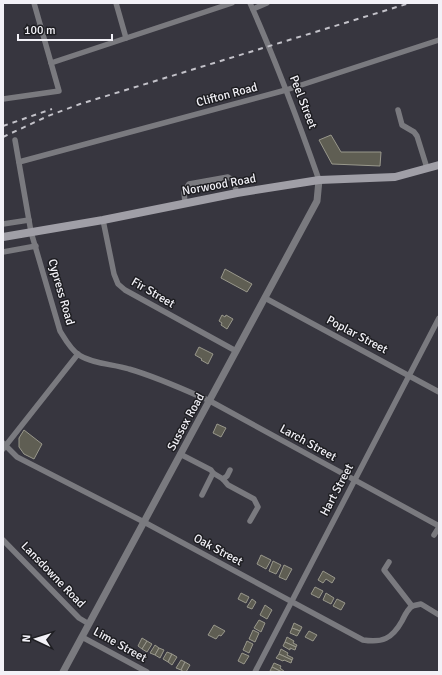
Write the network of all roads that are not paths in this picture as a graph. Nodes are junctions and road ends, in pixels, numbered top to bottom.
1 (34, 3) edge
2 (116, 3) edge
3 (232, 3) edge
4 (250, 3) edge
5 (267, 3) edge
6 (253, 9) junction
7 (126, 38) junction
8 (439, 40) edge
9 (51, 64) junction
10 (286, 90) junction
11 (3, 99) edge
12 (398, 110) dead end
13 (15, 140) dead end
14 (19, 162) junction
15 (439, 165) edge
16 (427, 168) junction
17 (320, 180) junction
18 (237, 193) junction
19 (185, 203) junction
20 (29, 220) junction
21 (103, 220) junction
22 (3, 224) edge
23 (31, 232) junction
24 (3, 237) edge
25 (36, 246) junction
26 (3, 252) edge
27 (265, 298) junction
28 (439, 318) edge
29 (236, 351) junction
30 (78, 354) junction
31 (409, 375) junction
32 (439, 392) edge
33 (210, 401) junction
34 (4, 446) edge
35 (180, 454) junction
36 (230, 470) dead end
37 (213, 473) junction
38 (223, 479) junction
39 (354, 480) junction
40 (202, 494) dead end
41 (250, 521) dead end
42 (144, 522) junction
43 (439, 526) edge
44 (434, 535) dead end
45 (3, 540) edge
46 (388, 562) dead end
47 (291, 602) junction
48 (412, 606) junction
49 (439, 615) edge
50 (89, 624) junction
51 (82, 637) junction
52 (63, 672) edge
53 (147, 672) edge
54 (255, 672) edge

1 - 9 street
2 - 7 street
3 - 7 street
4 - 6 street, Peel Street
5 - 6 street
6 - 10 street, Peel Street
7 - 9 street
8 - 10 street, Clifton Road
9 - 11 street
10 - 14 street, Clifton Road
10 - 17 street, Peel Street
12 - 16 street
13 - 14 street, Cypress Road
14 - 20 street, Cypress Road
15 - 16 main road, Norwood Road
16 - 17 main road, Norwood Road
17 - 18 main road, Norwood Road
17 - 27 street, Sussex Road
18 - 19 main road, Norwood Road
18 - 19 street
19 - 21 main road, Norwood Road
20 - 22 street
20 - 23 street, Cypress Road
21 - 23 main road, Norwood Road
21 - 29 street, Fir Street
23 - 24 main road, Norwood Road
23 - 25 street, Cypress Road
25 - 26 street
25 - 30 street, Cypress Road
27 - 29 street, Sussex Road
27 - 31 street, Poplar Street
28 - 31 street, Hart Street
29 - 33 street, Sussex Road
30 - 33 street, Cypress Road
30 - 34 street
31 - 32 street, Poplar Street
31 - 39 street, Hart Street
33 - 35 street, Sussex Road
33 - 39 street, Larch Street
34 - 42 street, Oak Street
35 - 37 street
35 - 42 street, Sussex Road
36 - 38 street
37 - 38 street
37 - 40 street
38 - 41 street
39 - 43 street, Larch Street
39 - 47 street, Hart Street
42 - 47 street, Oak Street
42 - 50 street, Sussex Road
43 - 44 street, Larch Street
45 - 50 street, Lansdowne Road
46 - 48 street
47 - 48 street, Oak Street
47 - 54 street, Hart Street
48 - 49 street
50 - 51 street, Sussex Road
51 - 52 street, Sussex Road
51 - 53 street, Lime Street

